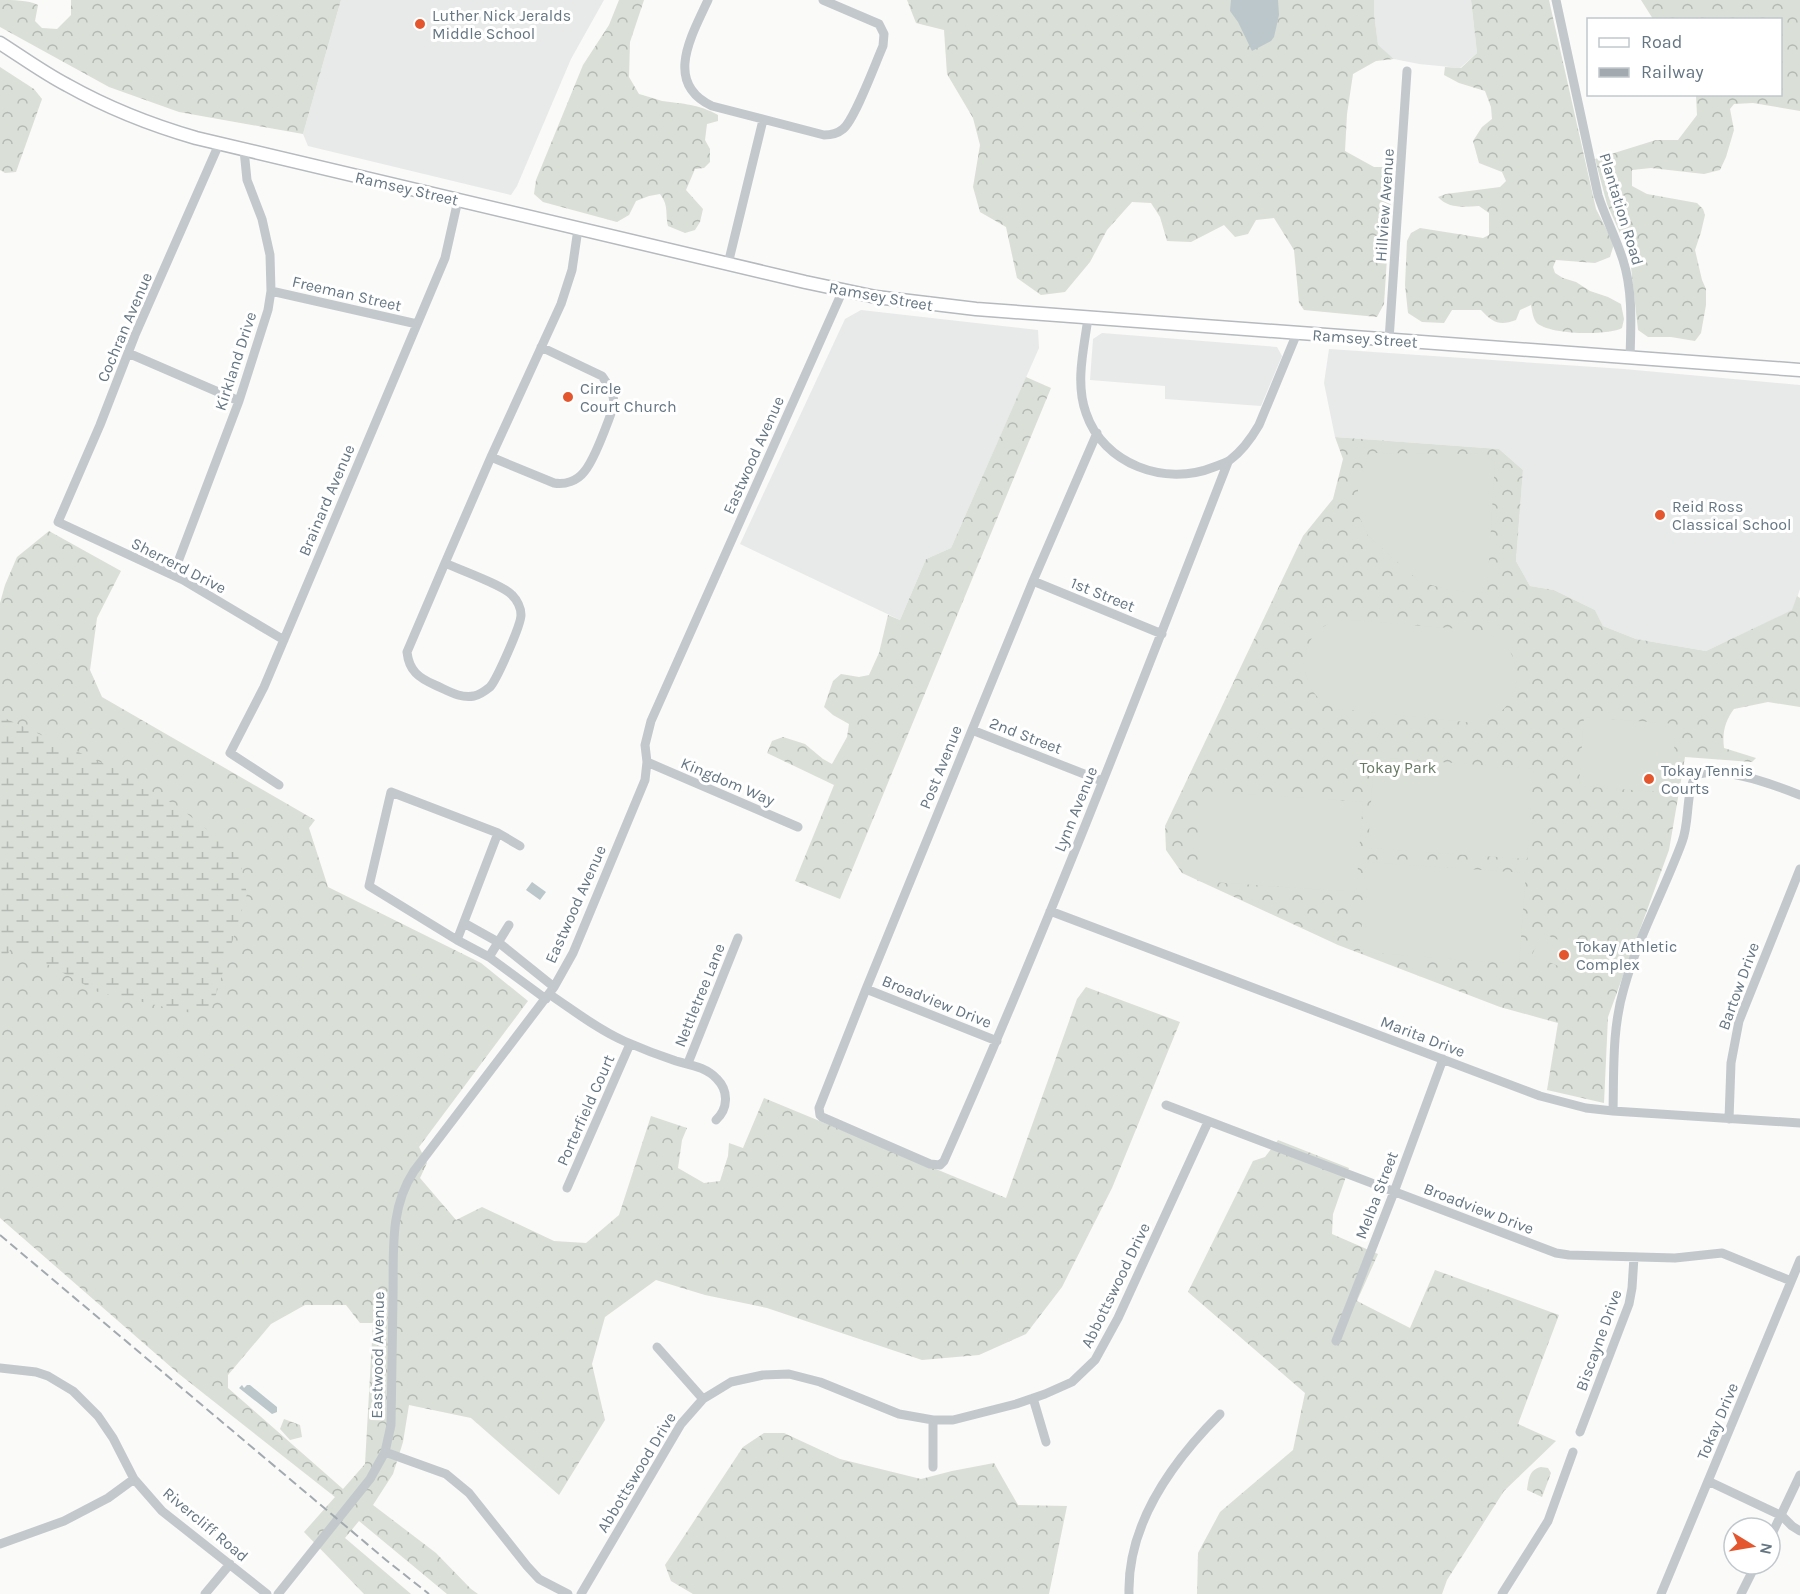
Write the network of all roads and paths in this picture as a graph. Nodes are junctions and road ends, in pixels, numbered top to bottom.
1 (708, 0) edge
2 (823, 0) edge
3 (1556, 0) edge
4 (0, 43) edge
5 (1407, 71) dead end
6 (763, 120) junction
7 (219, 144) junction
8 (244, 150) junction
9 (458, 201) junction
10 (578, 229) junction
11 (728, 264) junction
12 (843, 290) junction
13 (271, 291) junction
14 (1088, 318) junction
15 (417, 324) junction
16 (1297, 333) junction
17 (1389, 340) junction
18 (541, 347) junction
19 (128, 353) junction
20 (1630, 357) junction
21 (1800, 370) edge
22 (239, 401) junction
23 (1097, 433) junction
24 (491, 457) junction
25 (1228, 462) junction
26 (58, 522) joint
27 (445, 563) junction
28 (174, 575) junction
29 (1032, 581) junction
30 (1162, 634) junction
31 (284, 640) junction
32 (972, 730) junction
33 (647, 762) junction
34 (1102, 781) junction
35 (279, 785) dead end
36 (1800, 795) edge
37 (798, 827) dead end
38 (498, 833) junction
39 (520, 846) dead end
40 (1800, 869) edge
41 (1050, 910) junction
42 (464, 923) junction
43 (509, 926) dead end
44 (738, 938) dead end
45 (457, 940) junction
46 (498, 942) junction
47 (489, 957) junction
48 (866, 989) junction
49 (550, 993) junction
50 (997, 1041) junction
51 (630, 1044) junction
52 (1443, 1059) junction
53 (688, 1063) junction
54 (1166, 1105) dead end
55 (1613, 1111) junction
56 (1728, 1119) junction
57 (716, 1120) dead end
58 (1208, 1122) junction
59 (1800, 1123) edge
60 (943, 1164) joint
61 (567, 1188) dead end
62 (1394, 1192) junction
63 (1634, 1257) junction
64 (1800, 1260) edge
65 (1791, 1281) junction
66 (1336, 1341) dead end
67 (657, 1347) dead end
68 (0, 1368) edge
69 (1033, 1398) junction
70 (702, 1399) junction
71 (1220, 1414) dead end
72 (933, 1420) junction
73 (1580, 1432) dead end
74 (1046, 1442) dead end
75 (386, 1452) junction
76 (1574, 1452) dead end
77 (933, 1467) dead end
78 (1800, 1475) edge
79 (134, 1479) junction
80 (1708, 1481) junction
81 (1782, 1516) junction
82 (1800, 1531) edge
83 (0, 1544) edge
84 (230, 1564) junction
85 (1750, 1576) edge
86 (205, 1594) edge
87 (267, 1594) edge
88 (278, 1594) edge
89 (568, 1594) edge
90 (581, 1594) edge
91 (1129, 1594) edge
92 (1502, 1594) edge
93 (1661, 1594) edge
94 (1741, 1594) edge

1 - 6 street
2 - 6 street
3 - 20 street, Plantation Road
4 - 7 main road, Ramsey Street
5 - 17 street, Hillview Avenue
6 - 11 street
7 - 8 main road, Ramsey Street
7 - 19 street, Cochran Avenue
8 - 9 main road, Ramsey Street
8 - 13 street, Kirkland Drive
9 - 10 main road, Ramsey Street
9 - 15 street, Brainard Avenue
10 - 11 main road, Ramsey Street
10 - 18 street
11 - 12 main road, Ramsey Street
12 - 14 main road, Ramsey Street
12 - 33 street, Eastwood Avenue
13 - 15 street, Freeman Street
13 - 22 street, Kirkland Drive
14 - 16 main road, Ramsey Street
14 - 23 street
15 - 31 street, Brainard Avenue
16 - 17 main road, Ramsey Street
16 - 25 street
17 - 20 main road, Ramsey Street
18 - 24 street
18 - 24 street
19 - 22 street
19 - 26 street, Cochran Avenue
20 - 21 main road, Ramsey Street
22 - 28 street, Kirkland Drive
23 - 25 street
23 - 29 street, Post Avenue
24 - 27 street
25 - 30 street, Lynn Avenue
26 - 28 street, Sherrerd Drive
27 - 27 street
28 - 31 street, Sherrerd Drive
29 - 30 street, 1st Street
29 - 32 street, Post Avenue
30 - 34 street, Lynn Avenue
31 - 35 street, Brainard Avenue
32 - 34 street, 2nd Street
32 - 48 street, Post Avenue
33 - 37 street, Kingdom Way
33 - 49 street, Eastwood Avenue
34 - 41 street, Lynn Avenue
36 - 55 street
38 - 39 street
38 - 42 street
38 - 45 street
40 - 56 street, Bartow Drive
41 - 50 street, Lynn Avenue
41 - 52 street, Marita Drive
42 - 45 street
42 - 46 street
43 - 46 street
44 - 53 street, Nettletree Lane
45 - 47 street
46 - 47 street
46 - 49 street
47 - 49 street
48 - 50 street, Broadview Drive
48 - 60 street, Post Avenue
49 - 51 street
49 - 75 street, Eastwood Avenue
50 - 60 street, Lynn Avenue
51 - 53 street
51 - 61 street, Porterfield Court
52 - 55 street, Marita Drive
52 - 62 street, Melba Street
53 - 57 street
54 - 58 street, Broadview Drive
55 - 56 street, Marita Drive
56 - 59 street, Marita Drive
58 - 62 street, Broadview Drive
58 - 69 street, Abbottswood Drive
62 - 63 street, Broadview Drive
62 - 66 street, Melba Street
63 - 65 street, Broadview Drive
63 - 73 street, Biscayne Drive
64 - 65 street, Tokay Drive
65 - 80 street, Tokay Drive
67 - 70 street
68 - 79 street, Rivercliff Road
69 - 72 street, Abbottswood Drive
69 - 74 street
70 - 72 street, Abbottswood Drive
70 - 90 street, Abbottswood Drive
71 - 91 street
72 - 77 street
75 - 88 street, Eastwood Avenue
75 - 89 street
76 - 92 street
78 - 81 street
79 - 83 street
79 - 84 street, Rivercliff Road
80 - 81 street
80 - 93 street, Tokay Drive
81 - 82 street
84 - 86 street
84 - 87 street, Rivercliff Road
85 - 94 street

